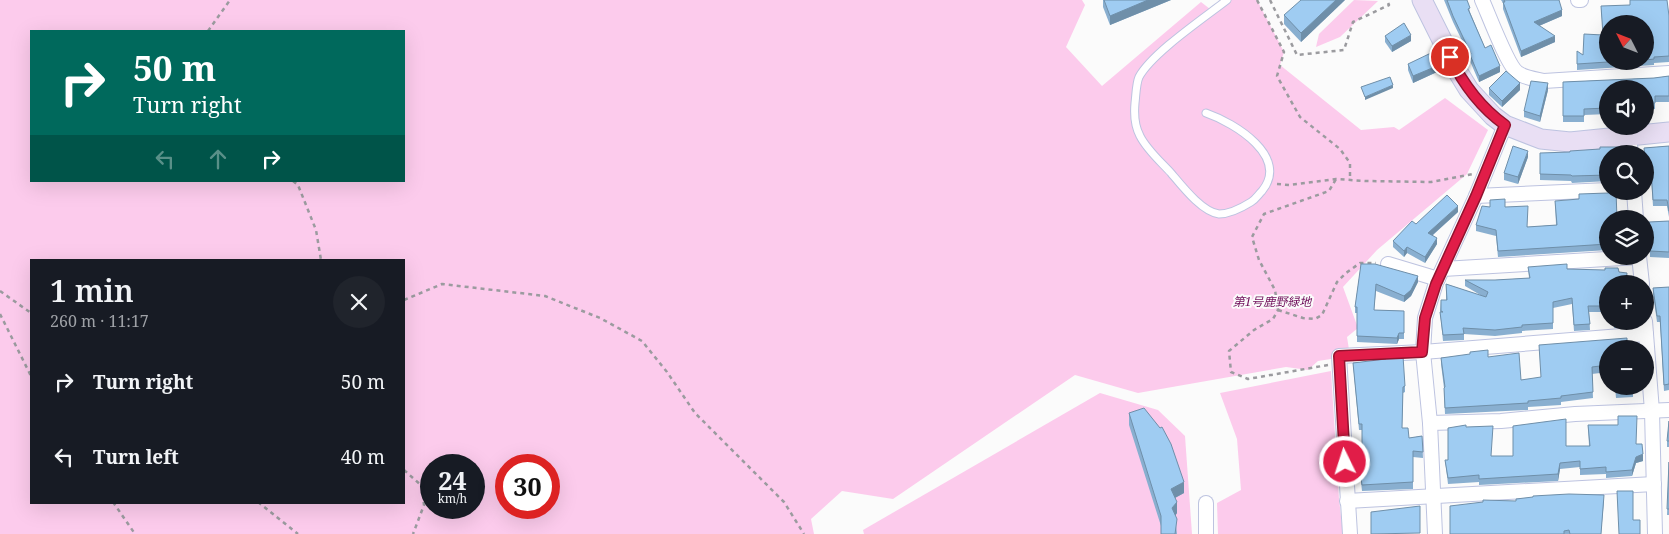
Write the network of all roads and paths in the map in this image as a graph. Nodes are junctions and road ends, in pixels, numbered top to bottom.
1 (230, 0) edge
2 (1227, 0) edge
3 (1257, 0) edge
4 (1270, 0) edge
5 (1386, 0) edge
6 (1422, 0) edge
7 (1482, 0) edge
8 (209, 30) edge
9 (1669, 72) edge
10 (1206, 113) dead end
11 (1505, 125) junction
12 (1669, 132) edge
13 (1630, 145) edge
14 (1486, 174) junction
15 (1336, 179) junction
16 (1350, 179) junction
17 (294, 182) edge
18 (1268, 184) junction
19 (1599, 190) edge
20 (1476, 196) junction
21 (321, 259) edge
22 (1599, 260) edge
23 (1388, 264) joint
24 (1441, 274) junction
25 (0, 291) edge
26 (405, 299) edge
27 (1278, 310) junction
28 (30, 312) edge
29 (0, 314) edge
30 (1626, 330) edge
31 (1645, 330) edge
32 (1422, 352) junction
33 (1339, 363) junction
34 (30, 374) edge
35 (1669, 410) edge
36 (1652, 411) junction
37 (1430, 423) junction
38 (405, 471) edge
39 (1654, 484) junction
40 (1434, 497) junction
41 (1347, 501) junction
42 (1206, 503) dead end
43 (114, 504) edge
44 (260, 504) edge
45 (135, 534) edge
46 (298, 534) edge
47 (413, 534) edge
48 (804, 534) edge
49 (1206, 534) edge
50 (1350, 534) edge
51 (1435, 534) edge
52 (1654, 534) edge

1 - 8 path
2 - 18 lane
3 - 16 path
4 - 5 path
6 - 11 street
7 - 9 street
10 - 18 lane
11 - 13 street
11 - 14 street
12 - 13 street
14 - 16 path
14 - 20 street
15 - 16 path
15 - 18 path
15 - 27 path
17 - 21 path
19 - 20 street
20 - 24 street
22 - 24 street
23 - 24 street
23 - 27 path
24 - 32 street
25 - 28 path
26 - 48 path
27 - 33 path
29 - 34 path
30 - 32 street
31 - 36 street
32 - 33 street
32 - 37 street
33 - 41 street
35 - 36 street
36 - 37 street
36 - 39 street
37 - 40 street
38 - 47 path
39 - 40 street
39 - 52 street
40 - 41 street
40 - 51 street
41 - 50 street
42 - 49 street
43 - 45 path
44 - 46 path

